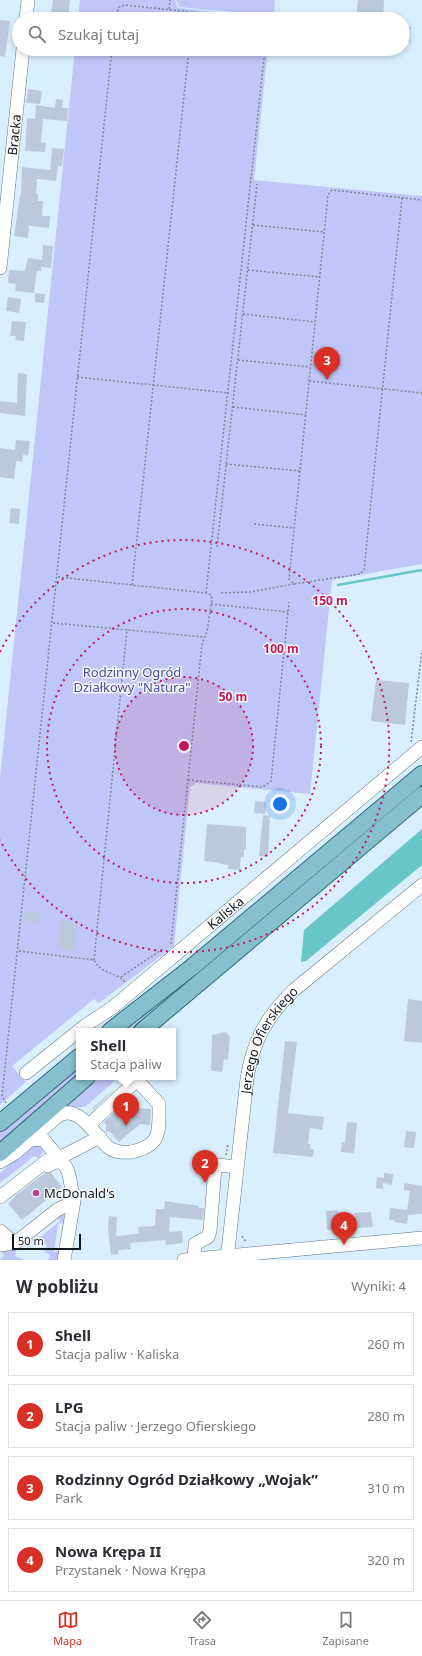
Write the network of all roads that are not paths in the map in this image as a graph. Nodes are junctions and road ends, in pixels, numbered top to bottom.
1 (28, 0) edge
2 (27, 12) edge
3 (22, 56) edge
4 (0, 268) edge
5 (422, 747) edge
6 (422, 774) edge
7 (422, 796) edge
8 (422, 885) edge
9 (82, 1028) edge
10 (114, 1028) edge
11 (146, 1028) edge
12 (76, 1033) edge
13 (76, 1060) edge
14 (26, 1073) dead end
15 (84, 1080) edge
16 (134, 1080) edge
17 (138, 1080) edge
18 (0, 1124) edge
19 (89, 1125) junction
20 (39, 1135) junction
21 (100, 1137) junction
22 (0, 1153) edge
23 (60, 1156) junction
24 (0, 1162) edge
25 (231, 1166) junction
26 (0, 1197) edge
27 (72, 1199) junction
28 (0, 1203) edge
29 (57, 1210) junction
30 (70, 1217) junction
31 (1, 1237) edge
32 (422, 1238) edge
33 (228, 1258) edge
34 (64, 1260) edge
35 (189, 1260) edge

1 - 2 street
3 - 4 street, Bracka
5 - 9 street, Kaliska
6 - 10 main road, Kaliska
7 - 11 main road
8 - 25 street, Jerzego Ofierskiego
12 - 14 street, Kaliska
13 - 18 main road
15 - 22 main road
16 - 19 street
17 - 21 street
19 - 20 street
19 - 21 street
20 - 23 street
20 - 24 street
21 - 23 street
23 - 26 street
23 - 27 street
25 - 33 street, Jerzego Ofierskiego
25 - 35 street
27 - 28 street
27 - 29 street
27 - 30 street
29 - 30 street
29 - 31 street
30 - 34 street
32 - 33 street
33 - 35 street

